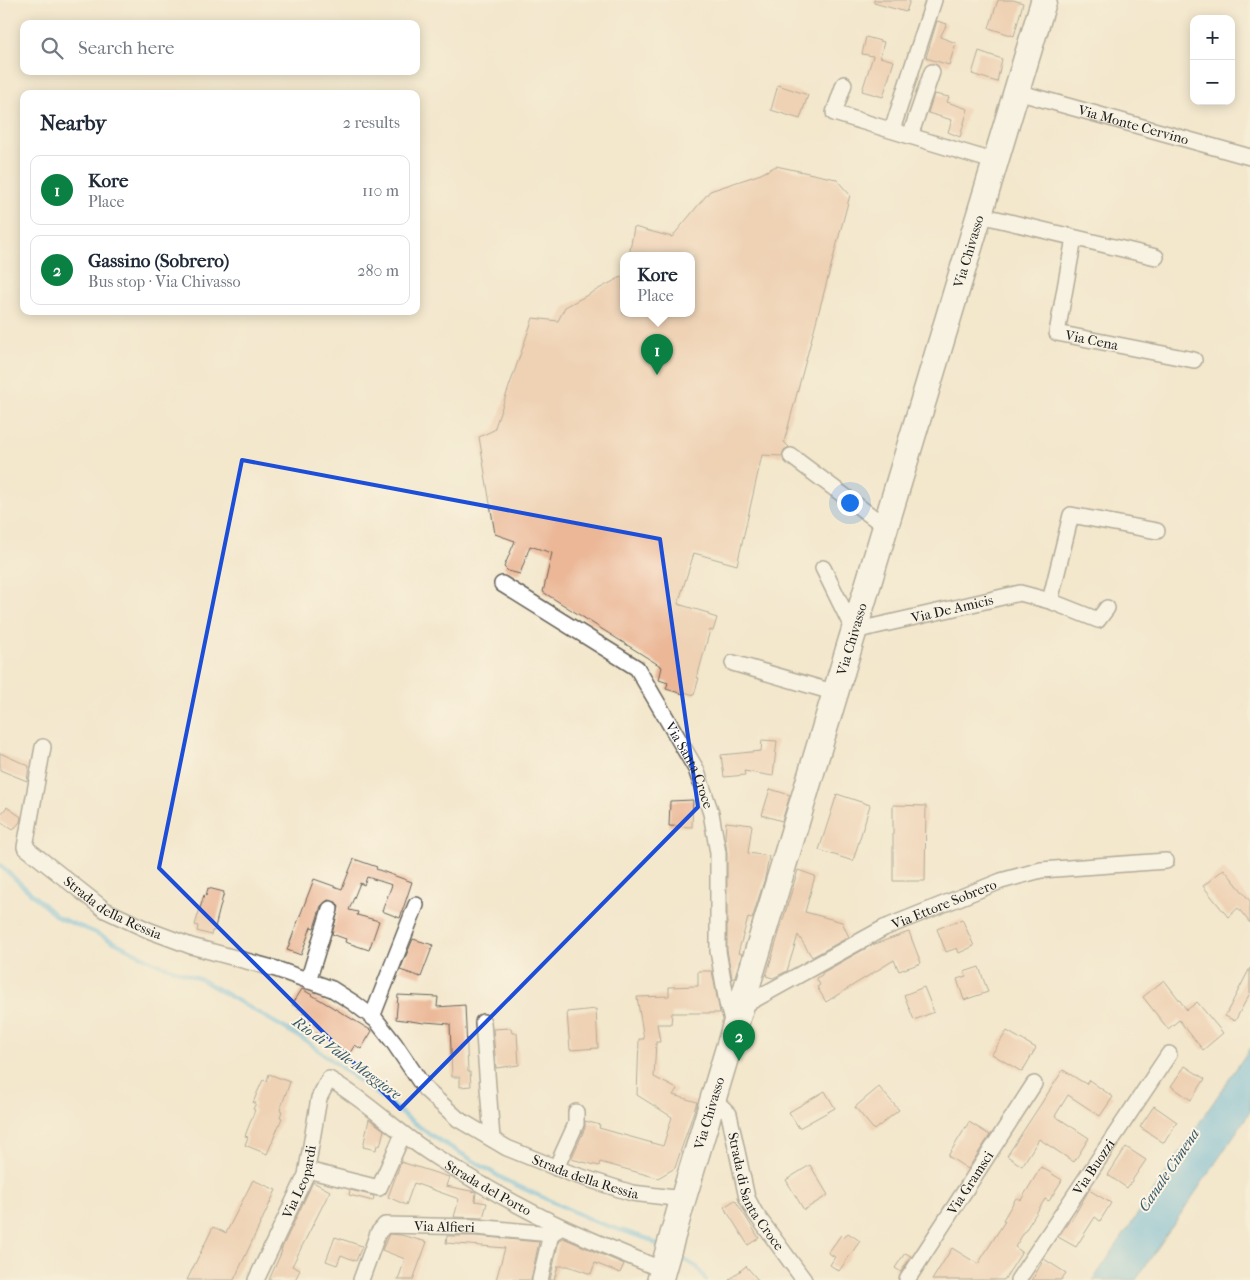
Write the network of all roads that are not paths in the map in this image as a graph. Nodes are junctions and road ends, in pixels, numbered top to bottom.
1 (934, 0) edge
2 (1044, 0) edge
3 (932, 72) dead end
4 (844, 84) dead end
5 (1017, 92) junction
6 (892, 130) junction
7 (910, 136) junction
8 (1250, 157) edge
9 (996, 162) junction
10 (980, 215) junction
11 (1074, 238) junction
12 (1156, 257) dead end
13 (1194, 360) dead end
14 (791, 456) dead end
15 (886, 527) junction
16 (1157, 531) dead end
17 (823, 568) dead end
18 (502, 584) dead end
19 (1050, 601) junction
20 (1107, 608) dead end
21 (854, 631) junction
22 (733, 663) dead end
23 (836, 692) junction
24 (43, 747) dead end
25 (1166, 861) dead end
26 (416, 905) dead end
27 (330, 909) dead end
28 (308, 981) junction
29 (372, 1017) junction
30 (738, 1018) junction
31 (483, 1022) dead end
32 (1168, 1054) dead end
33 (329, 1079) joint
34 (1034, 1084) dead end
35 (712, 1102) junction
36 (576, 1112) dead end
37 (403, 1134) junction
38 (492, 1139) junction
39 (556, 1168) junction
40 (307, 1170) junction
41 (683, 1199) junction
42 (556, 1231) junction
43 (662, 1275) edge
44 (256, 1280) edge
45 (361, 1280) edge
46 (540, 1280) edge
47 (804, 1280) edge
48 (907, 1280) edge
49 (1018, 1280) edge

1 - 6 street
2 - 5 main road, Via Chivasso
3 - 7 street
4 - 6 street
5 - 8 street, Via Monte Cervino
5 - 9 main road, Via Chivasso
6 - 7 street
7 - 9 street
9 - 10 main road, Via Chivasso
10 - 11 street
10 - 15 main road, Via Chivasso
11 - 12 street
11 - 13 street, Via Cena
14 - 15 street
15 - 21 main road, Via Chivasso
16 - 19 street
17 - 21 street
18 - 30 street, Via Santa Croce
19 - 20 street, Via De Amicis
19 - 21 street, Via De Amicis
21 - 23 main road, Via Chivasso
22 - 23 street
23 - 30 main road, Via Chivasso
24 - 28 street, Strada della Ressia
25 - 30 street, Via Ettore Sobrero
26 - 29 street
27 - 28 street
28 - 29 street, Strada della Ressia
29 - 38 street, Strada della Ressia
30 - 35 main road, Via Chivasso
31 - 38 street
32 - 49 street, Via Buozzi
33 - 37 street, Strada del Porto
33 - 40 street, Via Leopardi
34 - 48 street, Via Gramsci
35 - 41 main road, Via Chivasso
35 - 47 street, Strada di Santa Croce
36 - 39 street
37 - 40 street
37 - 42 street, Strada del Porto
38 - 39 street, Strada della Ressia
39 - 41 street, Strada della Ressia
40 - 44 street, Via Leopardi
41 - 43 main road, Via Chivasso
42 - 43 street, Strada del Porto
42 - 45 street, Via Alfieri
42 - 46 street

